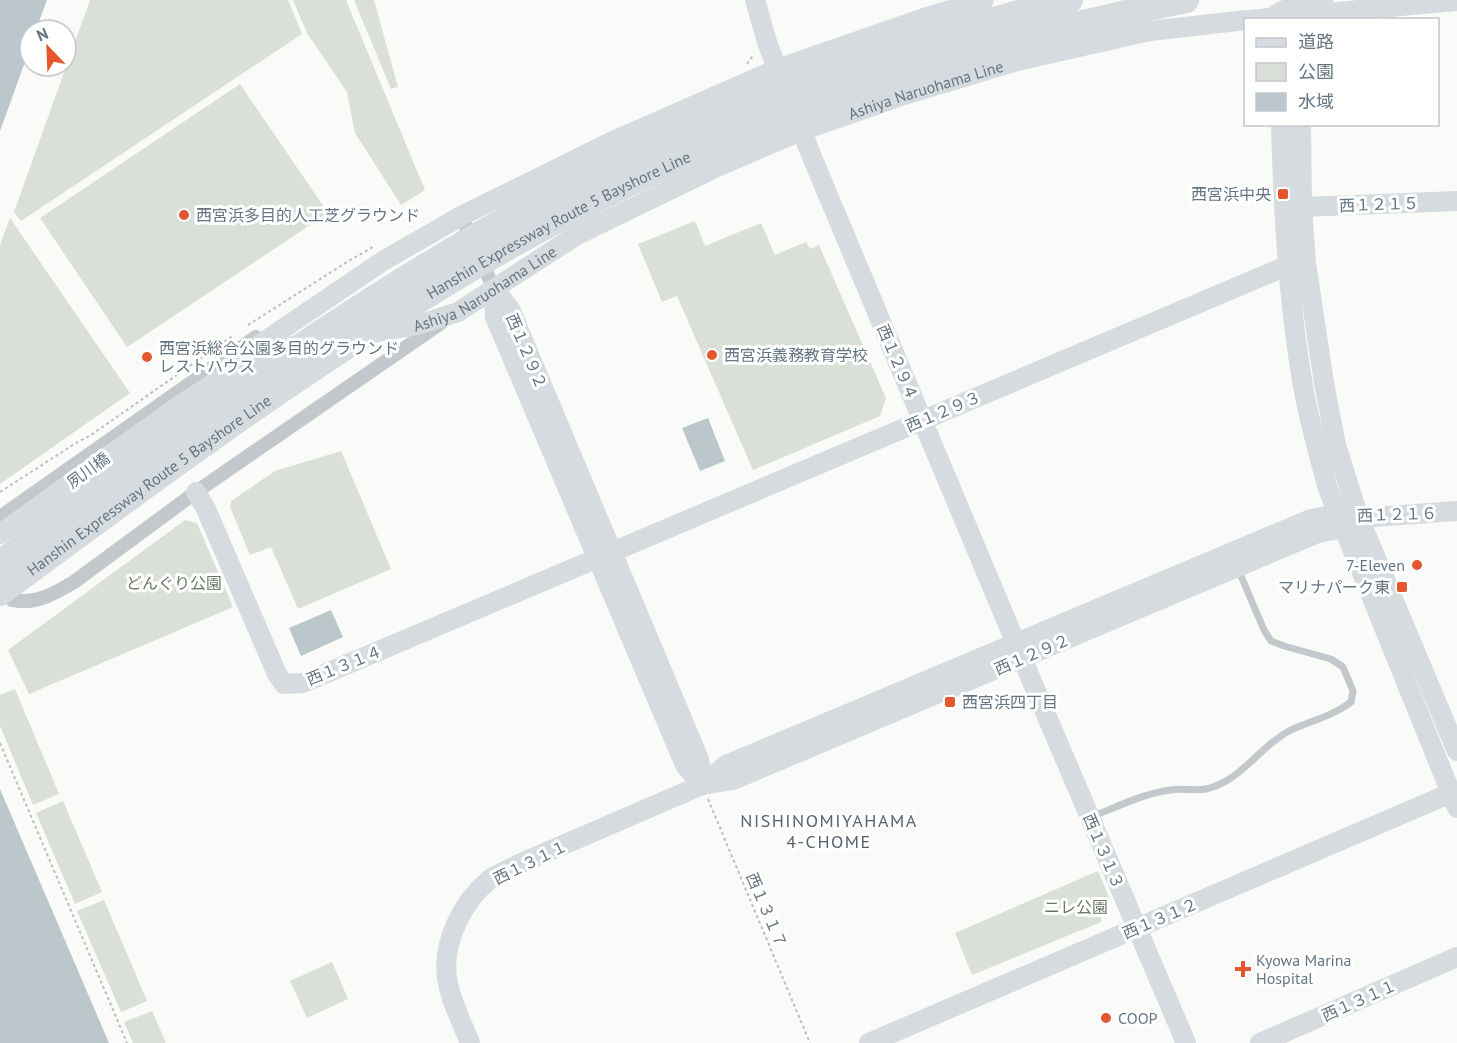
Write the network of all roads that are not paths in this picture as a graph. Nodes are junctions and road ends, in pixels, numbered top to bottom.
1 (755, 0) edge
2 (984, 0) edge
3 (1070, 0) edge
4 (1186, 0) edge
5 (1457, 1) edge
6 (1294, 9) edge
7 (1256, 18) edge
8 (1244, 20) edge
9 (777, 69) junction
10 (1281, 126) edge
11 (1302, 126) edge
12 (801, 132) junction
13 (1457, 201) edge
14 (1302, 207) junction
15 (461, 216) junction
16 (1288, 265) junction
17 (494, 289) junction
18 (336, 292) junction
19 (458, 312) junction
20 (177, 407) junction
21 (922, 420) junction
22 (196, 492) junction
23 (1457, 511) edge
24 (0, 517) edge
25 (1347, 520) junction
26 (0, 534) edge
27 (605, 554) junction
28 (0, 562) edge
29 (1237, 567) junction
30 (0, 584) edge
31 (0, 593) edge
32 (1019, 651) junction
33 (1457, 751) edge
34 (702, 785) junction
35 (1454, 800) edge
36 (1090, 817) junction
37 (1137, 928) junction
38 (1457, 957) edge
39 (470, 1043) edge
40 (869, 1043) edge
41 (1186, 1043) edge
42 (1260, 1043) edge

1 - 9 street, 西１２９４
2 - 9 street
3 - 28 highway, Hanshin Expressway Route 5 Bayshore Line
4 - 31 highway, Hanshin Expressway Route 5 Bayshore Line
5 - 6 street, Ashiya Naruohama Line
6 - 7 street, Ashiya Naruohama Line
8 - 12 street, Ashiya Naruohama Line
9 - 12 street, 西１２９４
9 - 15 street
10 - 16 street
11 - 14 street
12 - 17 street, Ashiya Naruohama Line
12 - 21 street, 西１２９４
13 - 14 street, 西１２１５
14 - 25 street
15 - 17 street
15 - 18 street
16 - 21 street, 西１２９３
16 - 25 street
17 - 19 street, Ashiya Naruohama Line
17 - 27 street, 西１２９２
18 - 20 street
18 - 24 street
19 - 20 street, Ashiya Naruohama Line
19 - 22 street
20 - 26 street, 夙川橋
21 - 27 street, 西１２９３
21 - 32 street, 西１２９４
22 - 27 street, 西１３１４
22 - 30 street
23 - 25 street, 西１２１６
25 - 29 street, 西１２９２
25 - 32 street, 西１２９２
25 - 33 street
25 - 35 street
27 - 34 street, 西１２９２
29 - 32 street, 西１２９２
29 - 36 lane
32 - 34 street, 西１２９２
32 - 36 street, 西１３１３
34 - 39 street, 西１３１１
35 - 37 street, 西１３１２
36 - 37 street, 西１３１３
37 - 40 street, 西１３１２
37 - 41 street, 西１３１３
38 - 42 street, 西１３１１

